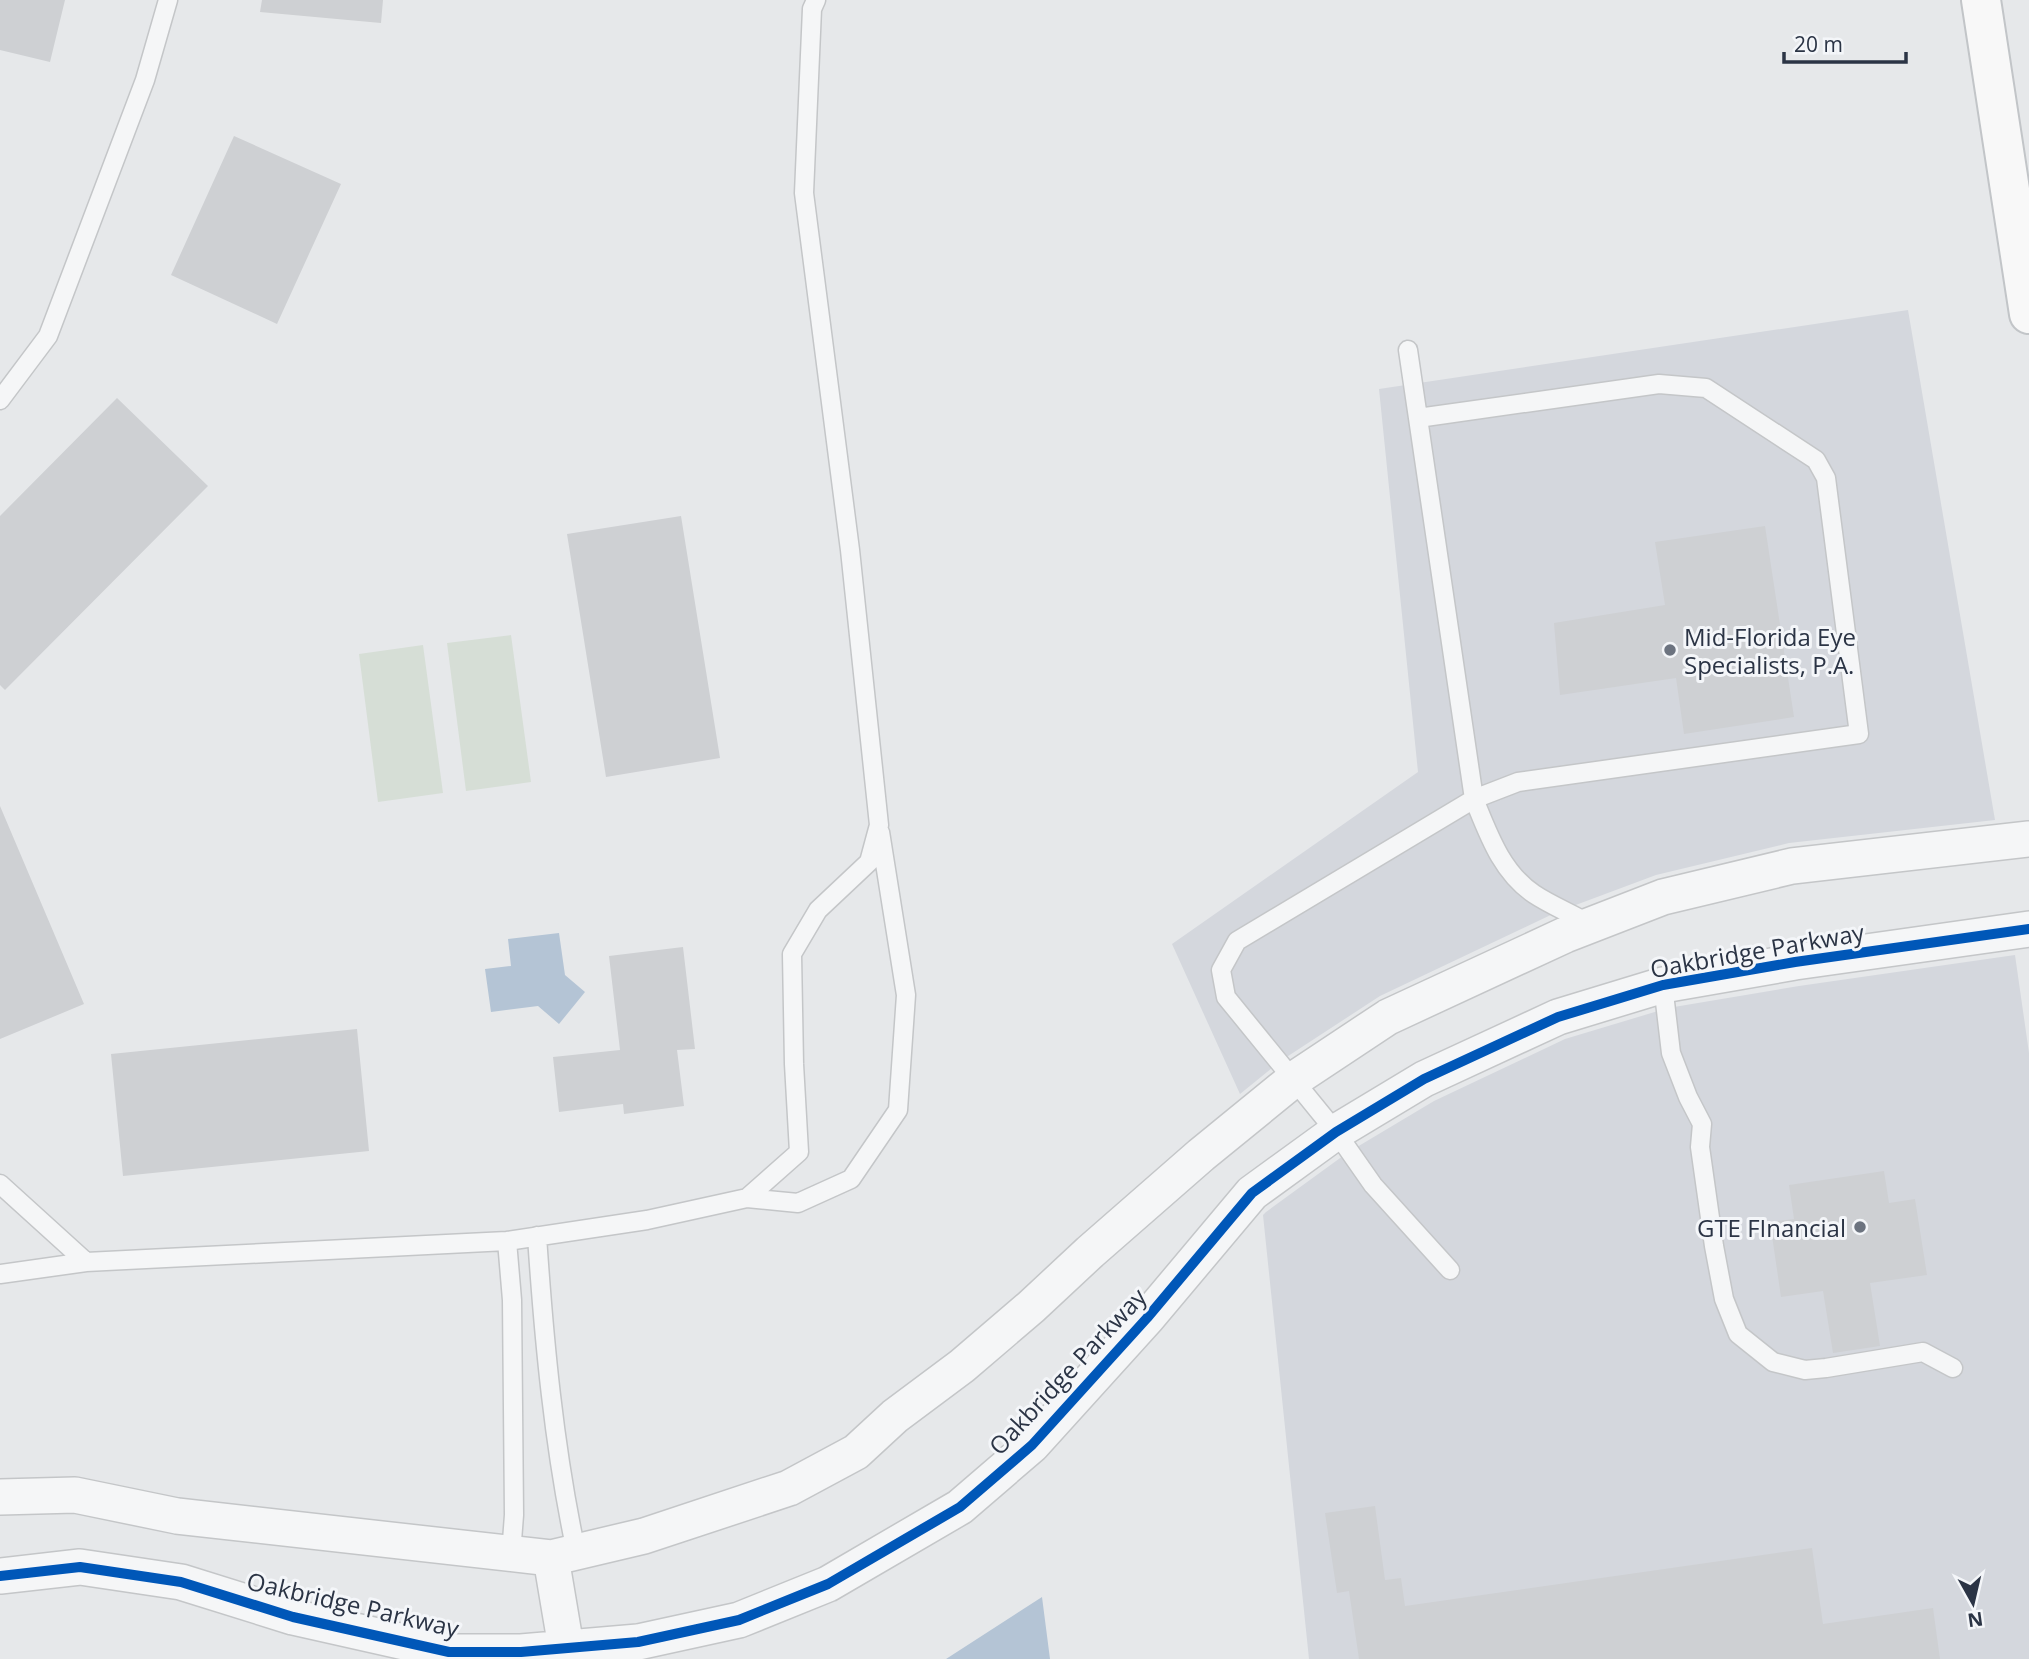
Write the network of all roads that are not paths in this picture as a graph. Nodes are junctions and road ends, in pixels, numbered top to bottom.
1 (168, 0) edge
2 (816, 0) edge
3 (1981, 0) edge
4 (2029, 314) edge
5 (1408, 350) dead end
6 (0, 400) edge
7 (1418, 418) junction
8 (1474, 799) junction
9 (879, 825) junction
10 (2029, 839) edge
11 (1591, 925) junction
12 (2029, 929) edge
13 (1663, 985) junction
14 (1293, 1080) junction
15 (1336, 1132) junction
16 (0, 1184) edge
17 (747, 1198) junction
18 (537, 1236) junction
19 (508, 1241) junction
20 (86, 1262) junction
21 (1450, 1270) dead end
22 (0, 1274) edge
23 (1953, 1368) dead end
24 (0, 1497) edge
25 (511, 1553) junction
26 (563, 1555) junction
27 (0, 1576) edge
28 (567, 1654) edge

1 - 6 lane
2 - 9 lane
3 - 4 main road
5 - 7 lane
7 - 8 lane
7 - 8 lane
8 - 11 lane
8 - 14 lane
9 - 17 lane
9 - 17 lane
10 - 11 street
11 - 14 street
12 - 13 street, Oakbridge Parkway
13 - 15 street, Oakbridge Parkway
13 - 23 lane
14 - 15 lane
14 - 26 street
15 - 21 lane
15 - 28 street, Oakbridge Parkway
16 - 20 lane
17 - 18 lane
18 - 19 lane
18 - 26 lane
19 - 20 lane
19 - 25 lane
20 - 22 lane
24 - 25 street
25 - 26 street
26 - 28 street
27 - 28 street, Oakbridge Parkway

